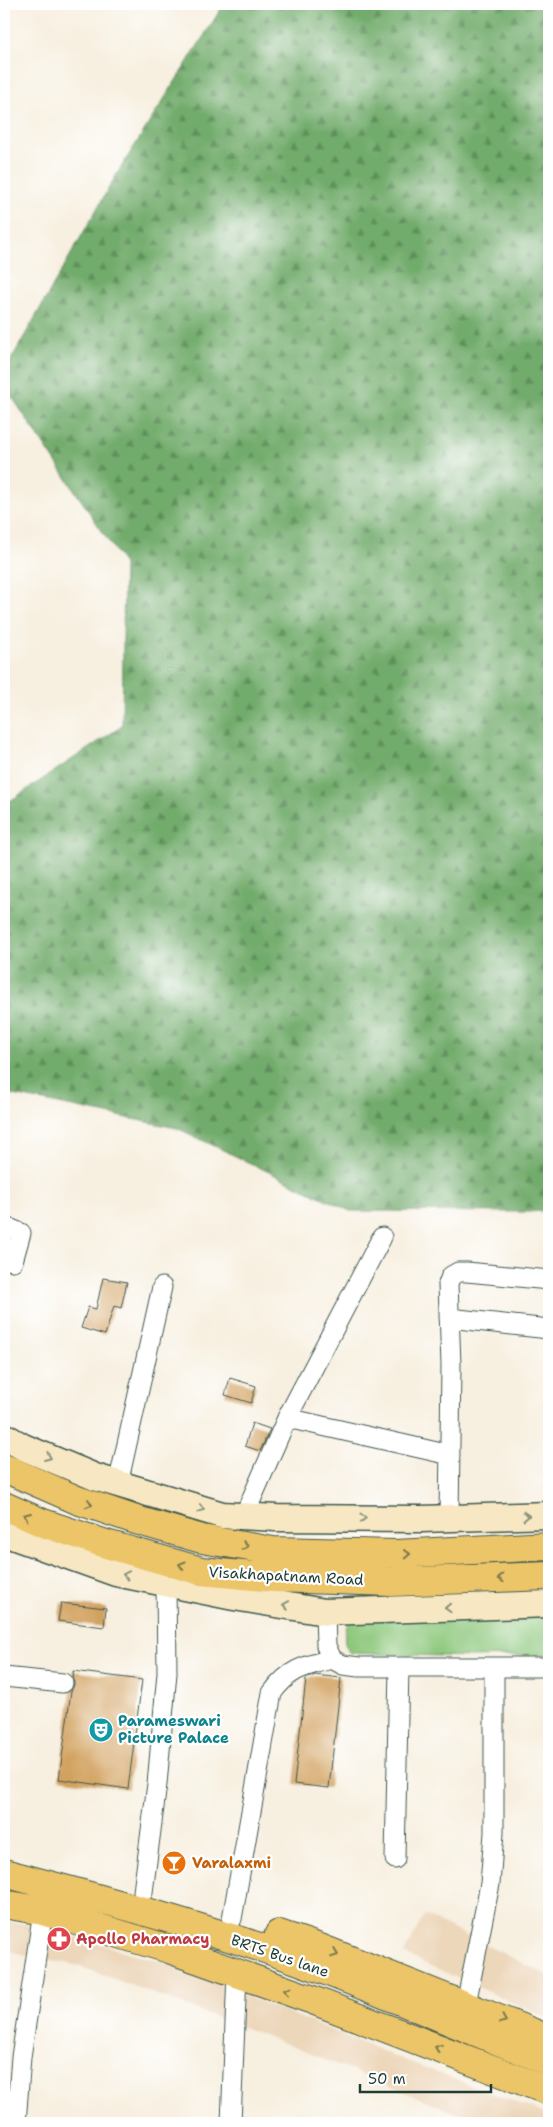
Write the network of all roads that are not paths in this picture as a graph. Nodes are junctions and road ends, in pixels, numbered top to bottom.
1 (4, 1226) edge
2 (382, 1237) dead end
3 (4, 1259) edge
4 (549, 1280) edge
5 (162, 1287) dead end
6 (449, 1318) junction
7 (549, 1329) edge
8 (287, 1418) junction
9 (13, 1441) edge
10 (450, 1455) junction
11 (8, 1470) edge
12 (118, 1484) junction
13 (4, 1506) edge
14 (549, 1515) edge
15 (244, 1516) junction
16 (449, 1518) junction
17 (4, 1533) edge
18 (549, 1546) edge
19 (549, 1576) edge
20 (166, 1583) junction
21 (549, 1604) edge
22 (325, 1612) junction
23 (332, 1659) junction
24 (399, 1667) junction
25 (549, 1667) edge
26 (494, 1668) junction
27 (4, 1678) edge
28 (63, 1683) dead end
29 (4, 1854) edge
30 (395, 1860) dead end
31 (4, 1873) edge
32 (144, 1892) junction
33 (4, 1904) edge
34 (42, 1911) junction
35 (232, 1919) junction
36 (237, 1973) junction
37 (466, 2004) junction
38 (549, 2038) edge
39 (549, 2062) edge
40 (11, 2086) edge
41 (549, 2091) edge
42 (16, 2123) edge
43 (231, 2123) edge

1 - 3 street
2 - 8 street
4 - 6 street
5 - 12 street
6 - 7 street
6 - 10 street
8 - 10 street
8 - 15 street
9 - 11 street
9 -> 12 street
10 - 16 street
11 -> 18 main road
12 -> 15 street
19 -> 13 main road, Visakhapatnam Road
16 -> 14 street
15 -> 16 street
20 -> 17 street
22 -> 20 street
20 - 32 street
21 -> 22 street
22 - 23 street
23 - 24 street
23 - 35 street
24 - 26 street
24 - 30 street
25 - 26 street
26 - 37 street
27 - 28 street
29 - 32 main road
31 - 39 main road, BRTS Bus lane
32 - 35 main road
33 - 34 main road
34 - 36 main road
34 - 40 street
35 -> 37 main road
41 -> 36 main road
36 - 43 street
37 -> 38 main road
40 - 42 street

